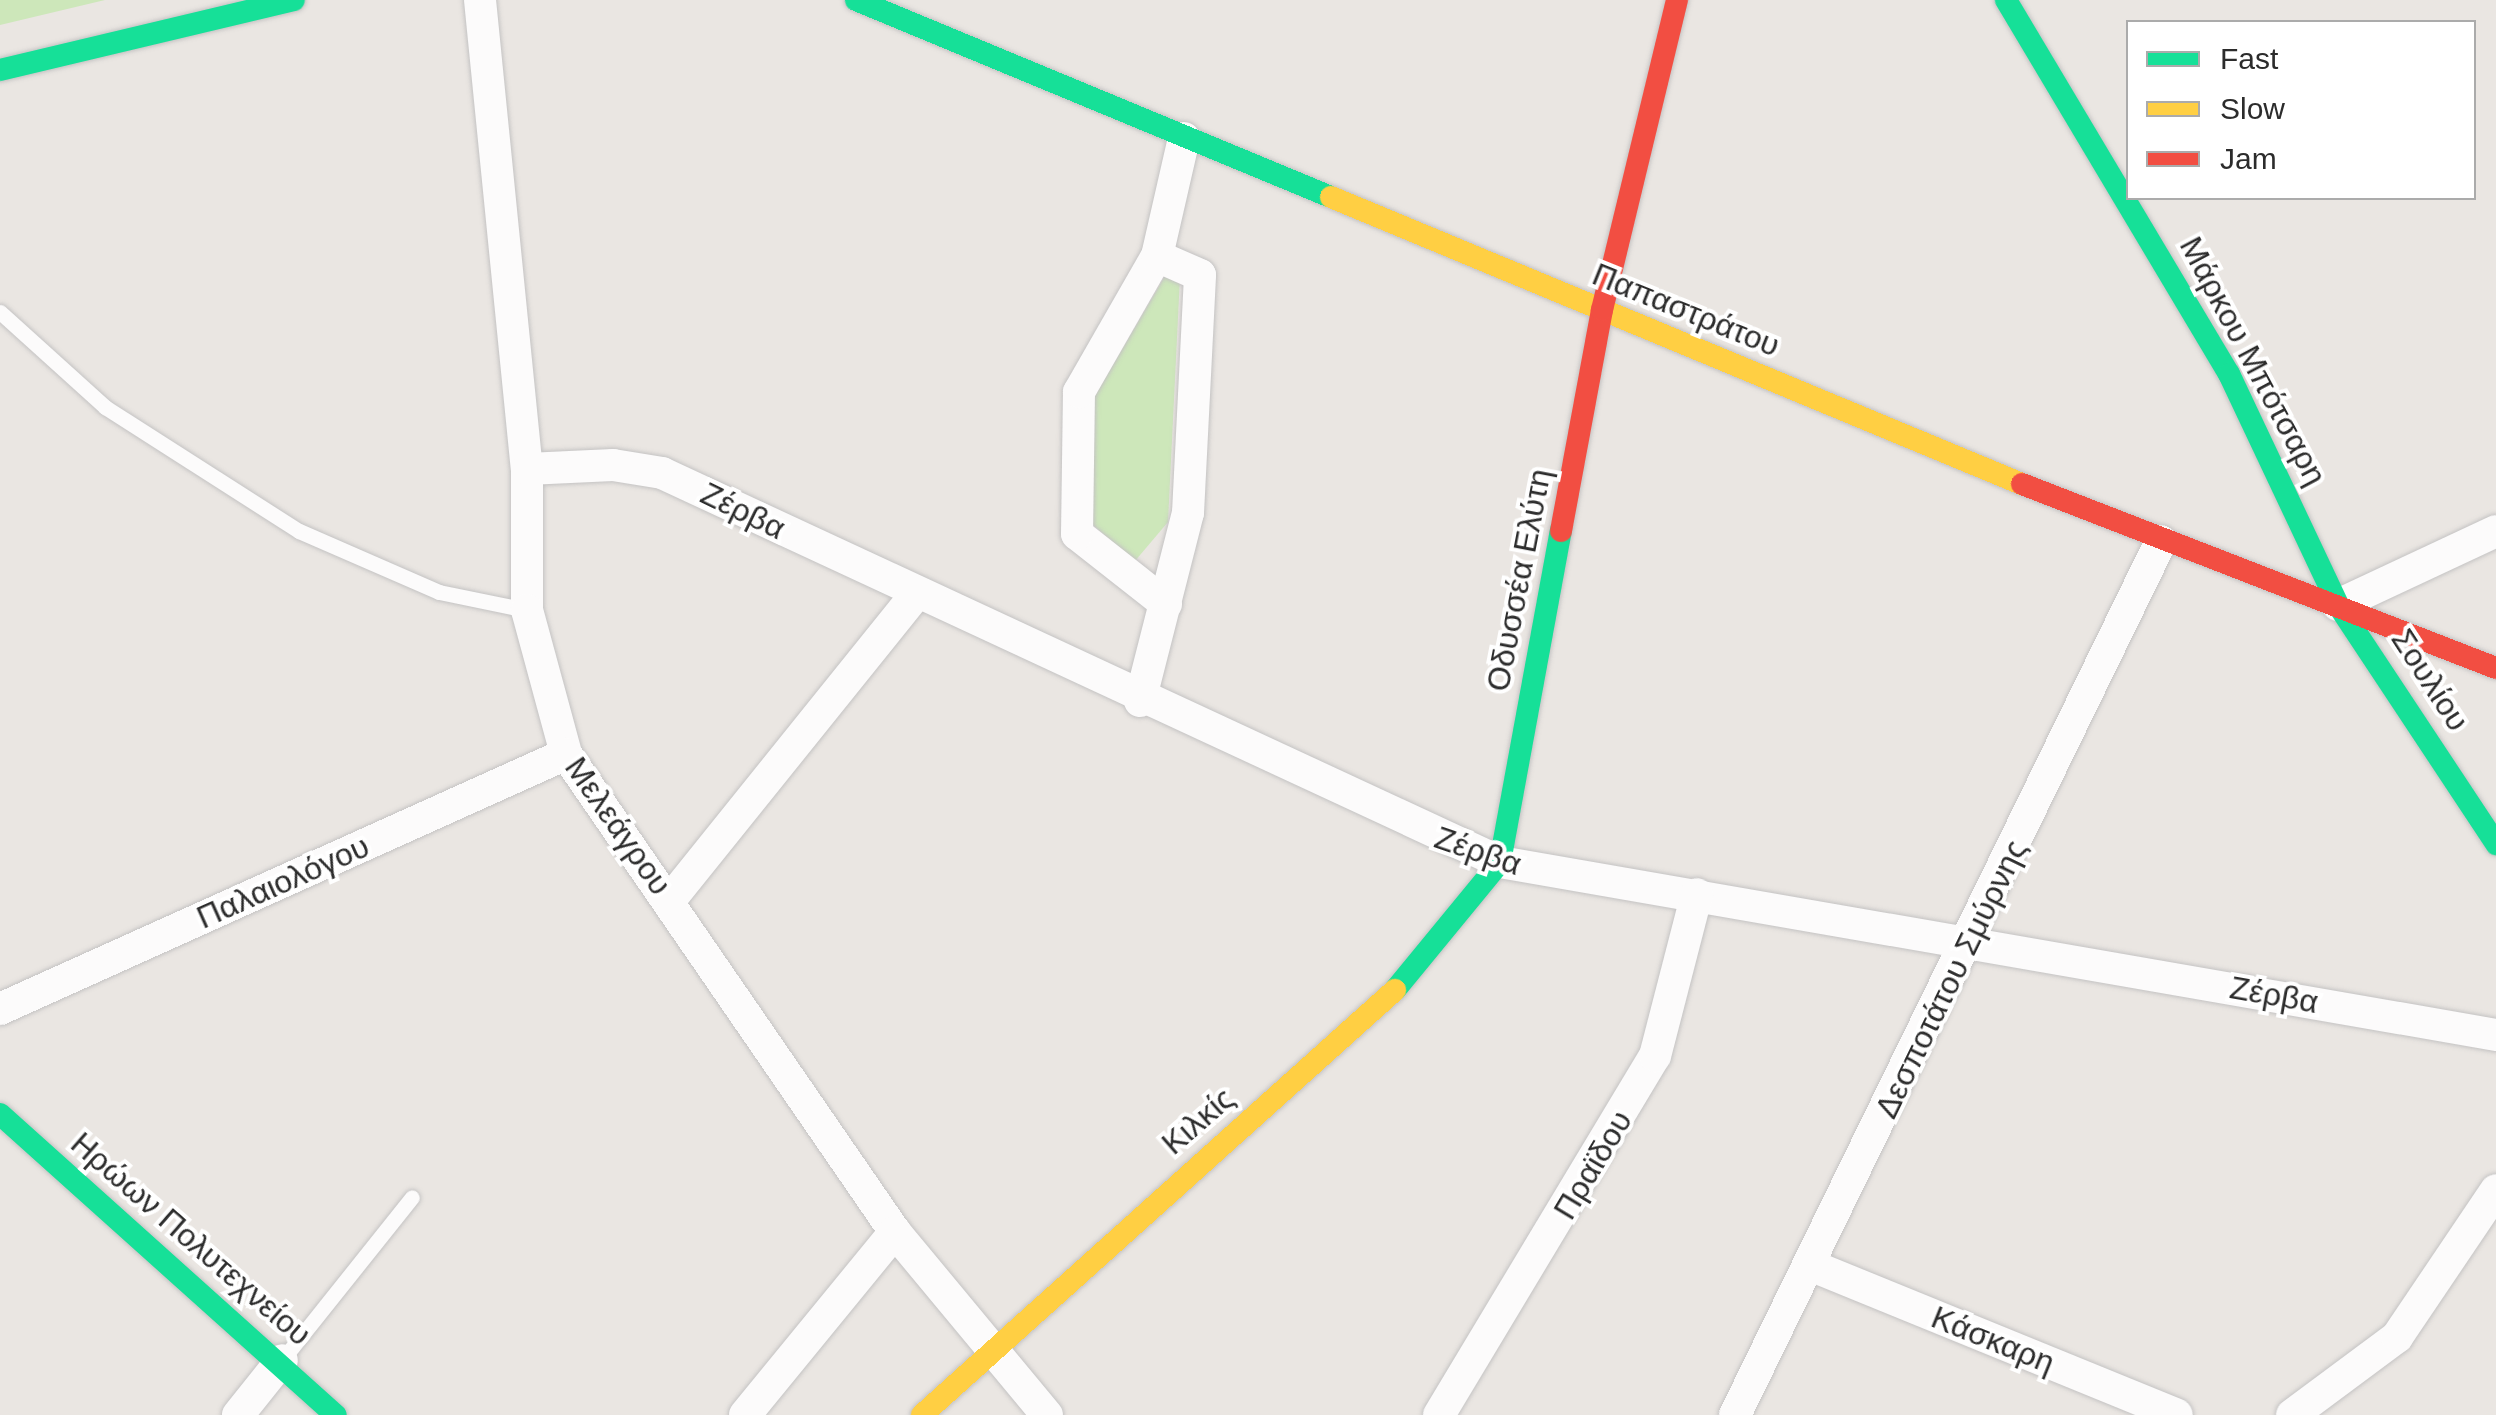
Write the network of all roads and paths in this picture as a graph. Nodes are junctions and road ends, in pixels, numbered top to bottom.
1 (294, 0) edge
2 (480, 0) edge
3 (856, 0) edge
4 (1677, 0) edge
5 (2006, 0) edge
6 (0, 70) edge
7 (1184, 138) junction
8 (1157, 256) junction
9 (1602, 310) junction
10 (0, 312) edge
11 (527, 470) junction
12 (2496, 532) edge
13 (2161, 540) junction
14 (917, 593) junction
15 (1166, 604) junction
16 (2338, 605) junction
17 (528, 610) junction
18 (2496, 668) edge
19 (1140, 701) junction
20 (566, 754) junction
21 (2496, 844) edge
22 (1500, 862) junction
23 (1697, 894) junction
24 (670, 900) junction
25 (1970, 941) junction
26 (0, 1009) edge
27 (2496, 1035) edge
28 (0, 1114) edge
29 (2496, 1190) edge
30 (412, 1197) dead end
31 (895, 1232) junction
32 (1810, 1265) junction
33 (994, 1352) junction
34 (282, 1360) junction
35 (238, 1415) edge
36 (336, 1415) edge
37 (745, 1415) edge
38 (922, 1415) edge
39 (1047, 1415) edge
40 (1439, 1415) edge
41 (1734, 1415) edge
42 (2177, 1415) edge
43 (2292, 1415) edge

1 - 6 street
2 - 11 street, Μελεάγρου
3 - 7 street, Παπαστράτου
4 - 9 street, Οδυσσέα Ελύτη
5 - 16 street, Μάρκου Μπότσαρη
7 - 8 street
7 - 9 street, Παπαστράτου
8 - 15 street
8 - 15 street
9 - 13 street, Παπαστράτου
9 - 22 street, Οδυσσέα Ελύτη
10 - 17 lane
11 - 14 street, Ζέρβα
11 - 17 street, Μελεάγρου
12 - 16 street
13 - 16 street, Παπαστράτου
13 - 25 street, Δεσποτάτου Σμύρνης
14 - 19 street, Ζέρβα
14 - 24 street
15 - 19 street
16 - 18 street, Παπαστράτου
16 - 21 street, Σουλίου
17 - 20 street, Μελεάγρου
19 - 22 street, Ζέρβα
20 - 24 street, Μελεάγρου
20 - 26 street, Παλαιολόγου
22 - 23 street, Ζέρβα
22 - 33 street, Κιλκίς
23 - 25 street, Ζέρβα
23 - 40 street, Πραϊδου
24 - 31 street, Μελεάγρου
25 - 27 street, Ζέρβα
25 - 32 street, Δεσποτάτου Σμύρνης
28 - 34 street, Ηρώων Πολυτεχνείου
29 - 43 street
30 - 34 lane
31 - 33 street, Μελεάγρου
31 - 37 street
32 - 41 street, Δεσποτάτου Σμύρνης
32 - 42 street, Κάσκαρη
33 - 38 street, Κιλκίς
33 - 39 street, Μελεάγρου
34 - 35 street
34 - 36 street, Ηρώων Πολυτεχνείου

